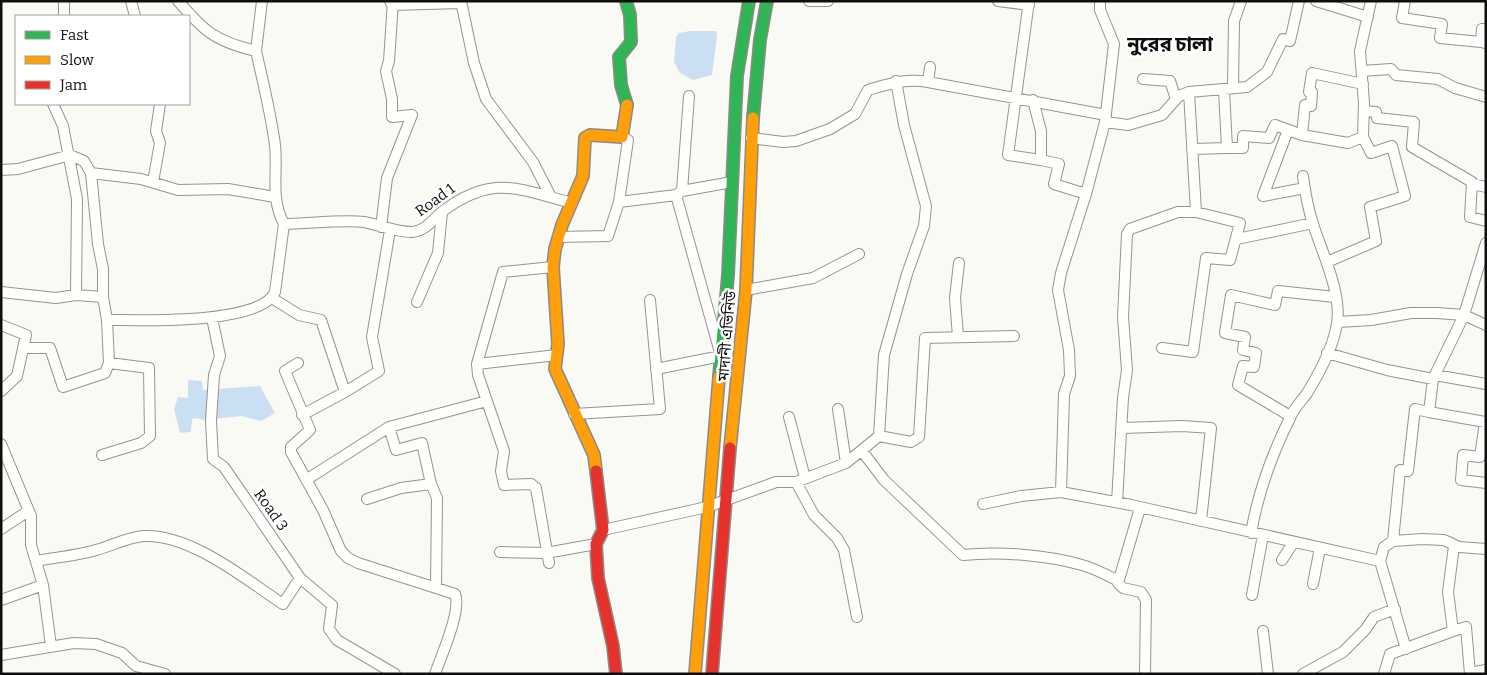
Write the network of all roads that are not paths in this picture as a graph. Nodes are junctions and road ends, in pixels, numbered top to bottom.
1 (64, 1) edge
2 (131, 1) edge
3 (178, 1) edge
4 (262, 1) edge
5 (626, 1) edge
6 (749, 1) edge
7 (767, 1) edge
8 (809, 1) edge
9 (828, 1) edge
10 (998, 1) edge
11 (1100, 1) edge
12 (1241, 1) edge
13 (1299, 1) edge
14 (1316, 1) edge
15 (1372, 1) edge
16 (1404, 1) edge
17 (461, 2) edge
18 (392, 3) edge
19 (1029, 3) edge
20 (64, 15) edge
21 (135, 15) edge
22 (1368, 17) junction
23 (1486, 29) edge
24 (1483, 43) edge
25 (256, 51) junction
26 (930, 67) dead end
27 (1362, 71) junction
28 (1143, 79) dead end
29 (896, 81) junction
30 (928, 82) junction
31 (1363, 84) junction
32 (1229, 89) junction
33 (1189, 92) junction
34 (689, 96) dead end
35 (1016, 97) junction
36 (1486, 97) edge
37 (1176, 99) junction
38 (1033, 100) junction
39 (53, 105) edge
40 (160, 105) edge
41 (1364, 111) junction
42 (1105, 119) junction
43 (1288, 130) junction
44 (1302, 136) junction
45 (622, 137) junction
46 (1363, 137) junction
47 (751, 138) junction
48 (1227, 148) junction
49 (1192, 149) junction
50 (70, 155) junction
51 (1041, 160) junction
52 (1, 170) edge
53 (91, 173) junction
54 (1303, 176) dead end
55 (153, 182) junction
56 (732, 182) junction
57 (1472, 184) junction
58 (1486, 187) edge
59 (1305, 188) junction
60 (679, 193) junction
61 (1086, 194) junction
62 (275, 197) junction
63 (551, 197) junction
64 (619, 202) junction
65 (572, 203) junction
66 (442, 212) junction
67 (1196, 212) junction
68 (1486, 221) edge
69 (1313, 222) junction
70 (284, 224) junction
71 (386, 228) junction
72 (558, 237) junction
73 (1237, 239) junction
74 (1486, 242) edge
75 (859, 254) dead end
76 (1327, 262) junction
77 (959, 263) dead end
78 (553, 267) junction
79 (746, 290) junction
80 (1, 292) edge
81 (76, 295) junction
82 (103, 297) junction
83 (1335, 297) junction
84 (272, 298) junction
85 (650, 300) dead end
86 (417, 302) dead end
87 (1464, 315) junction
88 (212, 318) junction
89 (107, 320) junction
90 (1338, 322) junction
91 (1, 325) edge
92 (1486, 325) edge
93 (1014, 336) dead end
94 (958, 337) junction
95 (23, 348) junction
96 (1162, 348) dead end
97 (1327, 353) junction
98 (557, 355) junction
99 (720, 356) junction
100 (110, 363) junction
101 (298, 363) dead end
102 (477, 364) junction
103 (656, 369) junction
104 (1434, 377) junction
105 (1486, 384) edge
106 (1, 391) edge
107 (345, 392) junction
108 (487, 401) junction
109 (838, 409) dead end
110 (1429, 412) junction
111 (574, 414) junction
112 (302, 415) junction
113 (1290, 416) junction
114 (789, 417) dead end
115 (390, 427) junction
116 (1122, 428) junction
117 (879, 436) junction
118 (1, 444) edge
119 (862, 451) junction
120 (102, 455) dead end
121 (846, 463) junction
122 (306, 480) junction
123 (800, 480) junction
124 (1486, 483) edge
125 (431, 484) junction
126 (1061, 492) junction
127 (367, 499) dead end
128 (724, 501) junction
129 (1117, 502) junction
130 (983, 504) dead end
131 (707, 507) junction
132 (1140, 508) junction
133 (28, 511) junction
134 (1201, 520) junction
135 (1, 529) edge
136 (603, 530) junction
137 (1251, 533) junction
138 (1263, 535) junction
139 (1394, 541) junction
140 (1293, 543) junction
141 (596, 544) junction
142 (1454, 546) junction
143 (1320, 548) junction
144 (1486, 549) edge
145 (500, 552) dead end
146 (547, 558) junction
147 (1282, 560) dead end
148 (36, 561) junction
149 (1380, 561) junction
150 (300, 578) junction
151 (1117, 580) junction
152 (1313, 584) dead end
153 (43, 585) junction
154 (436, 586) junction
155 (1252, 595) dead end
156 (1, 600) edge
157 (1395, 609) junction
158 (857, 616) dead end
159 (1263, 631) dead end
160 (1453, 631) junction
161 (51, 646) junction
162 (1406, 649) junction
163 (1, 656) edge
164 (1486, 670) edge
165 (1470, 673) edge
166 (165, 674) edge
167 (394, 674) edge
168 (434, 674) edge
169 (616, 674) edge
170 (695, 674) edge
171 (712, 674) edge
172 (1145, 674) edge
173 (1268, 674) edge
174 (1303, 674) edge
175 (1384, 674) edge

1 - 20 street
2 - 21 street
3 - 25 street
4 - 25 street
5 - 45 main road
6 - 56 main road, মাদানী এভিনিউ
7 - 47 main road, মাদানী এভিনিউ
8 - 9 street
10 - 19 street
11 - 42 street
12 - 32 street
13 - 32 street
14 - 22 street
15 - 22 street
16 - 24 street
17 - 18 street
17 - 63 street
18 - 71 street
19 - 35 street
22 - 27 street
23 - 24 street
25 - 62 street
26 - 30 street
27 - 31 street
27 - 36 street
28 - 37 street
29 - 30 street
29 - 47 street
29 - 117 street
30 - 35 street
31 - 41 street
31 - 44 street
32 - 33 street
32 - 48 street
33 - 37 street
33 - 49 street
34 - 60 street
35 - 38 street
35 - 51 street
37 - 42 street
38 - 42 street
38 - 51 street
39 - 50 street
40 - 55 street
41 - 46 street
41 - 57 street
42 - 61 street
43 - 44 street
43 - 48 street
43 - 59 street
44 - 46 street
45 - 64 street
45 - 65 main road
46 - 76 street
47 - 79 main road, মাদানী এভিনিউ
48 - 49 street
49 - 67 street
50 - 52 street
50 - 53 street
50 - 81 street
51 - 61 street
53 - 55 street
53 - 82 street
54 - 59 street
55 - 62 street
56 - 60 street
56 - 99 main road, মাদানী এভিনিউ
57 - 58 street
57 - 68 street
59 - 69 street
60 - 64 street
60 - 99 street
61 - 126 street
62 - 70 street
63 - 65 street, Road 1
63 - 66 street, Road 1
64 - 72 street
65 - 72 main road
66 - 71 street, Road 1
66 - 86 street
67 - 73 street
67 - 116 street
69 - 73 street
69 - 76 street
70 - 71 street, Road 1
70 - 84 street
71 - 107 street
72 - 78 main road
73 - 96 street
74 - 87 street
75 - 79 street
76 - 83 street
77 - 94 street
78 - 98 main road
78 - 102 street
79 - 128 main road, মাদানী এভিনিউ
80 - 81 street
81 - 82 street
82 - 89 street
83 - 90 street
83 - 113 street
84 - 88 street
84 - 107 street
85 - 103 street
87 - 90 street
87 - 92 street
87 - 104 street
88 - 89 street
88 - 150 street, Road 3
89 - 100 street
90 - 97 street
91 - 95 street
93 - 94 street
94 - 117 street
95 - 100 street
95 - 106 street
97 - 104 street
97 - 113 street
98 - 102 street
98 - 111 main road
99 - 103 street
99 - 131 main road, মাদানী এভিনিউ
100 - 120 street
101 - 112 street
102 - 108 street
103 - 111 street
104 - 105 street
104 - 110 street
107 - 112 street
108 - 115 street
108 - 146 street
109 - 121 street
110 - 124 street
110 - 139 street
111 - 136 main road
112 - 122 street
113 - 137 street
114 - 123 street
115 - 122 street
115 - 125 street
116 - 129 street
116 - 134 street
117 - 119 street
118 - 133 street
119 - 121 street
119 - 151 street
121 - 123 street
122 - 154 street
123 - 128 street
123 - 158 street
125 - 127 street
125 - 154 street
126 - 129 street
126 - 130 street
128 - 131 street
128 - 171 main road, মাদানী এভিনিউ
129 - 132 street
131 - 136 street
131 - 170 main road, মাদানী এভিনিউ
132 - 134 street
132 - 151 street
133 - 135 street
133 - 148 street
134 - 137 street
136 - 141 main road
137 - 138 street
138 - 140 street
138 - 155 street
139 - 142 street
139 - 149 street
140 - 143 street
140 - 147 street
141 - 146 street
141 - 169 main road
142 - 144 street
142 - 160 street
143 - 149 street
143 - 152 street
145 - 146 street
148 - 150 street
148 - 153 street
149 - 157 street
150 - 167 street, Road 3
151 - 172 street
153 - 156 street
153 - 161 street
154 - 168 street
157 - 162 street
157 - 174 street
159 - 173 street
160 - 162 street
160 - 165 street
161 - 163 street
161 - 166 street
162 - 175 street
164 - 165 street

